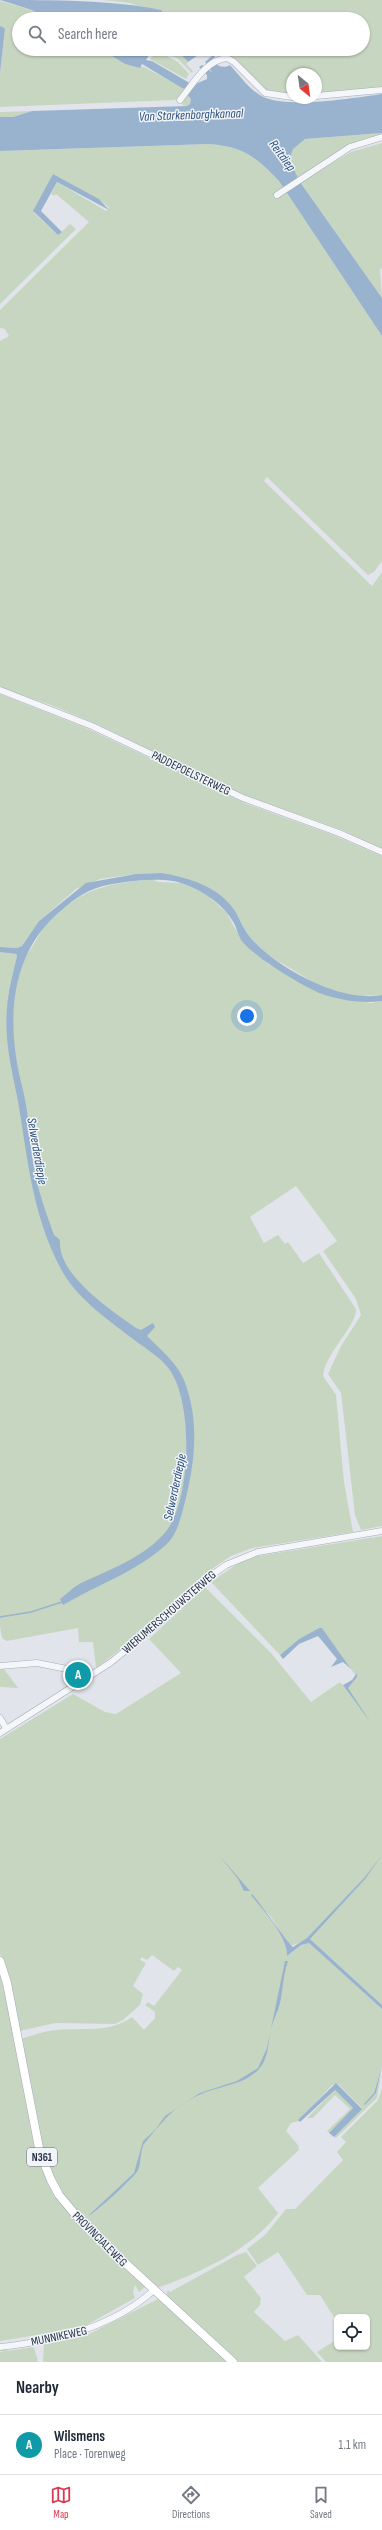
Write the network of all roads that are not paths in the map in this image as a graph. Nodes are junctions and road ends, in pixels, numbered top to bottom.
1 (382, 90) edge
2 (322, 95) edge
3 (286, 96) edge
4 (180, 100) dead end
5 (382, 137) edge
6 (279, 193) dead end
7 (0, 690) edge
8 (382, 852) edge
9 (382, 1531) edge
10 (0, 1666) edge
11 (85, 1676) junction
12 (0, 1718) edge
13 (6, 1728) junction
14 (0, 1733) edge
15 (0, 1961) edge
16 (154, 2290) junction
17 (0, 2347) edge
18 (233, 2362) edge

1 - 2 street
3 - 4 street
5 - 6 street
7 - 8 street, PADDEPOELSTERWEG
9 - 11 street, WIERUMERSCHOUWSTERWEG
10 - 11 street
11 - 13 street, WIERUMERSCHOUWSTERWEG
12 - 13 street
13 - 14 street, WIERUMERSCHOUWSTERWEG
15 - 16 main road, PROVINCIALEWEG / N361
16 - 17 street, MUNNIKEWEG
16 - 18 main road, PROVINCIALEWEG / N361

